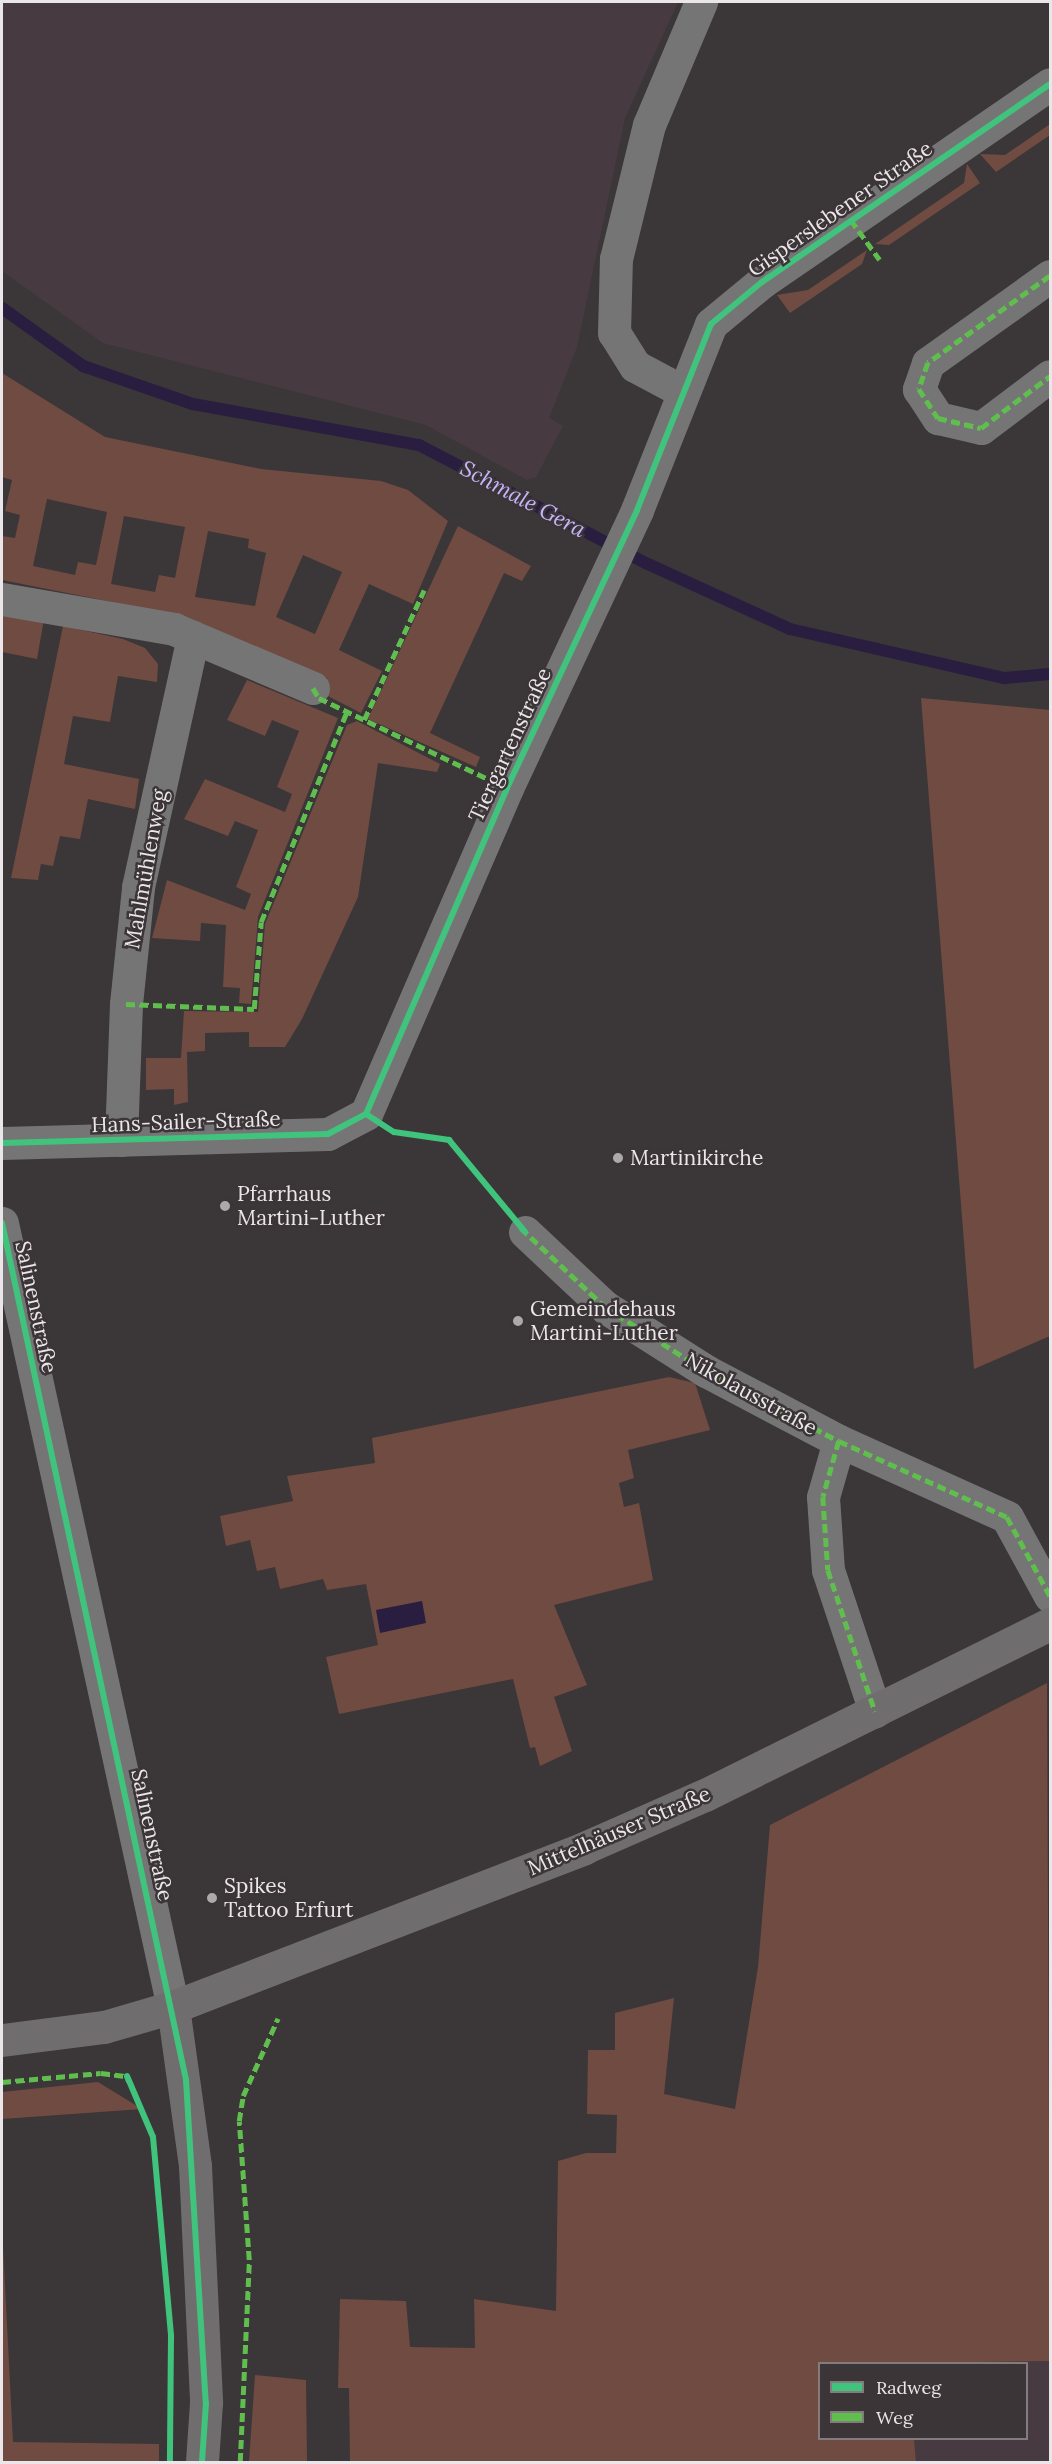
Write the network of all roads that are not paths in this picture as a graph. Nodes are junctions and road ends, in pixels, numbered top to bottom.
1 (701, 2) edge
2 (1050, 84) edge
3 (1050, 276) edge
4 (1050, 376) edge
5 (680, 390) junction
6 (2, 599) edge
7 (193, 637) junction
8 (313, 688) dead end
9 (366, 1113) joint
10 (121, 1140) junction
11 (2, 1143) edge
12 (2, 1223) edge
13 (525, 1232) dead end
14 (839, 1441) junction
15 (1050, 1596) edge
16 (1050, 1624) edge
17 (875, 1711) junction
18 (173, 2007) junction
19 (2, 2040) edge
20 (202, 2463) edge

1 - 5 street
2 - 5 street, Gisperslebener Straße
3 - 4 street
5 - 9 street, Tiergartenstraße
6 - 7 street
7 - 8 street
7 - 10 street, Mahlmühlenweg
9 - 10 street, Hans-Sailer-Straße
10 - 11 street, Hans-Sailer-Straße
12 - 18 street, Salinenstraße
13 - 14 street, Nikolausstraße
14 - 15 street, Nikolausstraße
14 - 17 street, Nikolausstraße
16 - 17 main road, Mittelhäuser Straße
17 - 18 main road, Mittelhäuser Straße
18 - 19 main road, Mittelhäuser Straße
18 - 20 main road, Salinenstraße

